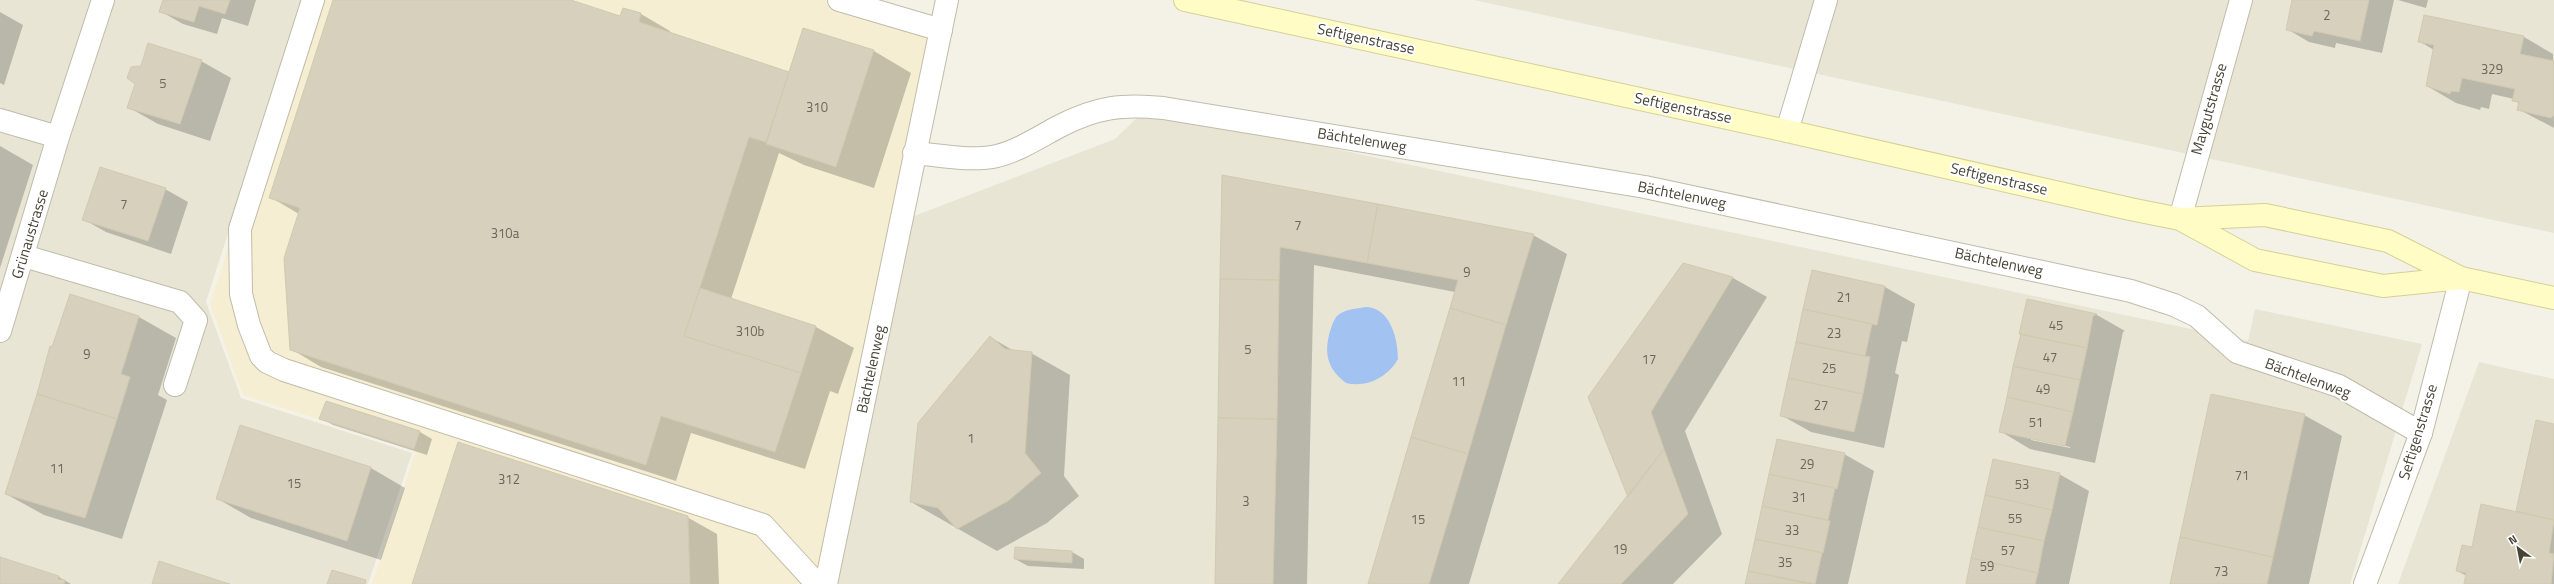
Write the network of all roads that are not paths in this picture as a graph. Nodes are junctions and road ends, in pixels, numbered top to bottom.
1 (102, 0) edge
2 (313, 0) edge
3 (839, 0) edge
4 (947, 0) edge
5 (1185, 0) edge
6 (1826, 0) edge
7 (2241, 0) edge
8 (941, 30) junction
9 (0, 120) edge
10 (1787, 131) junction
11 (58, 137) junction
12 (914, 153) junction
13 (2180, 219) junction
14 (24, 256) junction
15 (2460, 278) junction
16 (2554, 298) edge
17 (0, 331) edge
18 (175, 385) dead end
19 (2421, 433) junction
20 (817, 584) edge
21 (826, 584) edge
22 (2365, 584) edge

1 - 11 street, Grünaustrasse
2 - 20 street
3 - 8 street
4 - 8 street, Bächtelenweg
5 - 10 main road, Seftigenstrasse
6 - 10 street
7 - 13 street, Maygutstrasse
8 - 12 street, Bächtelenweg
9 - 11 street
10 - 13 main road, Seftigenstrasse
11 - 14 street, Grünaustrasse
12 - 19 street, Bächtelenweg
12 - 21 street, Bächtelenweg
13 - 15 main road, Seftigenstrasse
13 - 15 main road, Seftigenstrasse
14 - 17 street, Grünaustrasse
14 - 18 street
15 - 16 main road, Seftigenstrasse
15 - 19 street, Seftigenstrasse
19 - 22 street, Seftigenstrasse

